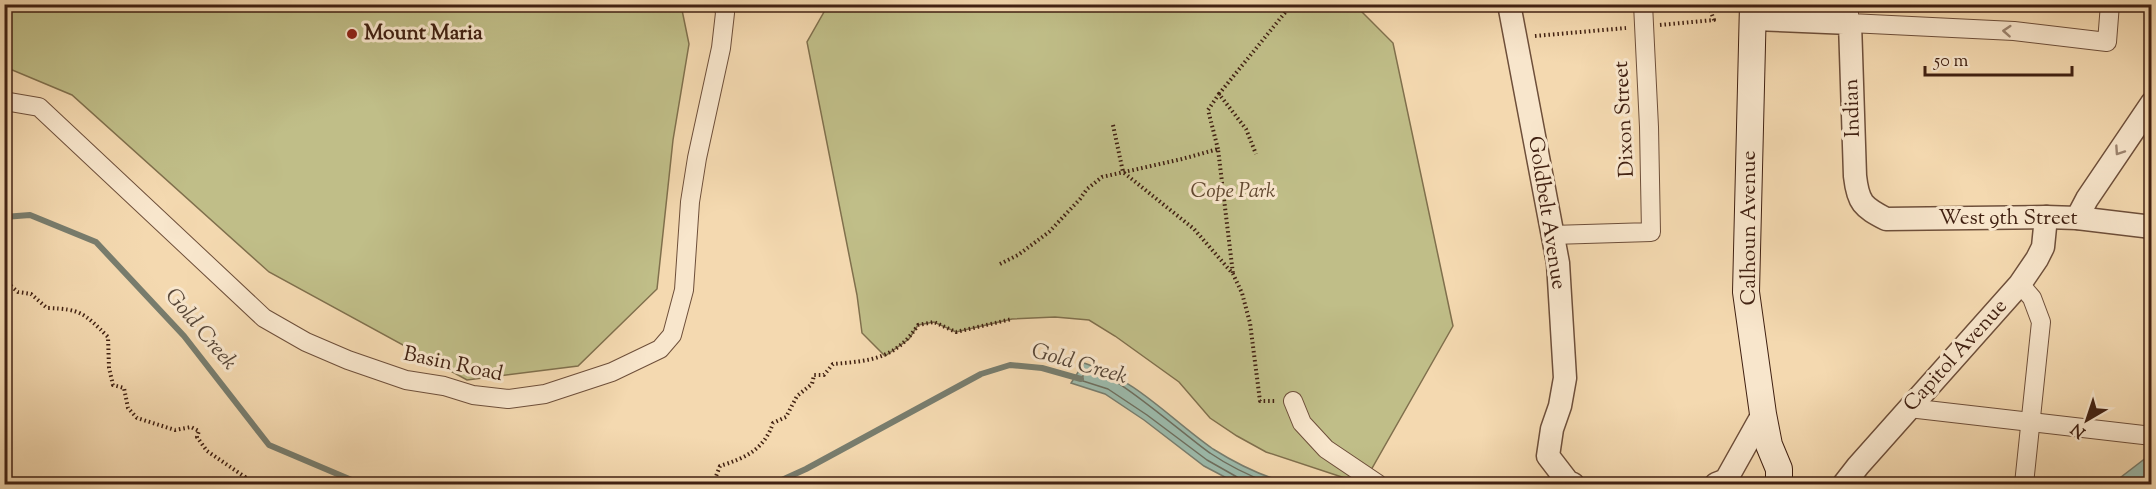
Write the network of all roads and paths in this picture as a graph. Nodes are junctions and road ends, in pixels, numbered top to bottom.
1 (723, 4) edge
2 (1292, 4) edge
3 (1509, 4) edge
4 (1643, 4) edge
5 (1708, 4) edge
6 (2110, 4) edge
7 (1754, 12) edge
8 (1849, 14) edge
9 (1643, 27) junction
10 (1516, 37) junction
11 (1219, 94) junction
12 (4, 101) edge
13 (2151, 103) edge
14 (1113, 125) dead end
15 (1218, 149) junction
16 (1256, 154) dead end
17 (1123, 172) junction
18 (1866, 208) joint
19 (2046, 217) junction
20 (2078, 218) junction
21 (2151, 227) edge
22 (1552, 235) junction
23 (4, 257) edge
24 (1000, 264) dead end
25 (1233, 274) junction
26 (2019, 284) junction
27 (1012, 319) dead end
28 (1286, 401) joint
29 (1909, 408) junction
30 (1763, 414) junction
31 (2030, 422) junction
32 (2151, 436) edge
33 (4, 481) edge
34 (9, 484) edge
35 (246, 484) edge
36 (446, 484) edge
37 (477, 484) edge
38 (713, 484) edge
39 (1378, 484) edge
40 (1572, 484) edge
41 (1716, 484) edge
42 (1779, 484) edge
43 (1844, 484) edge
44 (2024, 484) edge

1 - 12 street, Basin Road
2 - 11 path
3 - 10 street, Goldbelt Avenue
4 - 9 street, Dixon Street
5 - 9 path
6 -> 8 street
7 - 8 street
7 - 30 main road, Calhoun Avenue
8 - 18 street, Indian
9 - 10 path
9 - 22 street, Dixon Street
10 - 22 street, Goldbelt Avenue
11 - 15 path
11 - 16 path
13 -> 20 street
14 - 17 path
15 - 17 path
15 - 25 path
17 - 24 path
17 - 25 path
18 - 19 street, West 9th Street
19 - 20 street, West 9th Street
19 - 26 street, Capitol Avenue
20 - 21 street, West 9th Street
22 - 40 street, Goldbelt Avenue
23 - 35 path
25 - 28 path
26 - 29 street, Capitol Avenue
26 - 31 street
27 - 38 path
28 - 39 street
29 - 31 street
29 - 43 street, Capitol Avenue
30 - 41 street
30 - 42 main road, Calhoun Avenue
31 - 32 street
31 - 44 street
33 - 34 path
36 - 37 path

